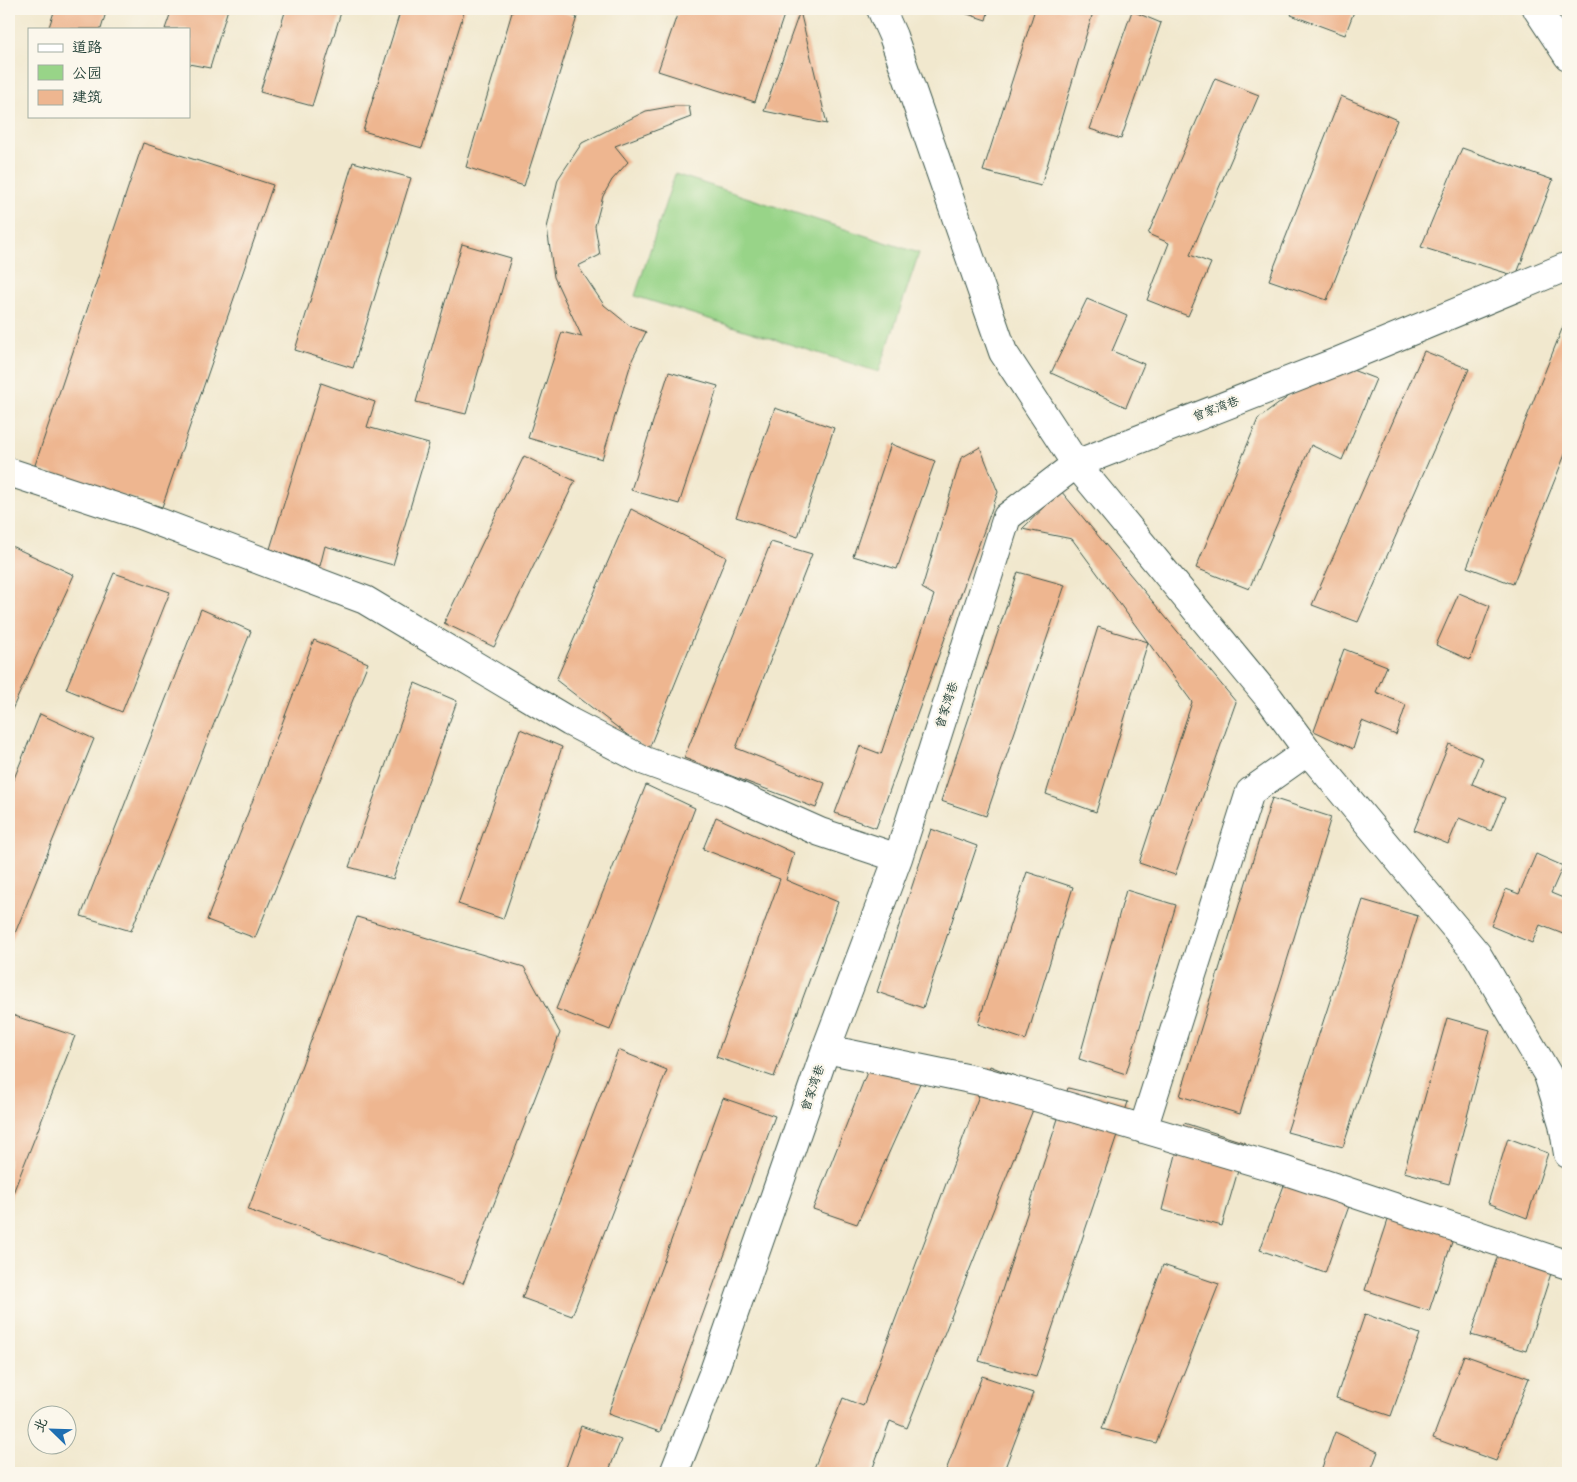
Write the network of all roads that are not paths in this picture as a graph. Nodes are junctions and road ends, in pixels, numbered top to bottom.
1 (881, 9) edge
2 (1537, 9) edge
3 (1568, 56) edge
4 (1568, 266) edge
5 (1076, 464) junction
6 (9, 472) edge
7 (1308, 751) junction
8 (898, 858) junction
9 (826, 1048) junction
10 (1143, 1129) junction
11 (1568, 1154) edge
12 (1568, 1265) edge
13 (674, 1473) edge

1 - 5 street
2 - 3 street
4 - 5 street, 曾家湾巷
5 - 7 street
5 - 8 street, 曾家湾巷
6 - 8 street
7 - 10 street
7 - 11 street
8 - 9 street, 曾家湾巷
9 - 10 street
9 - 13 street, 曾家湾巷
10 - 12 street

